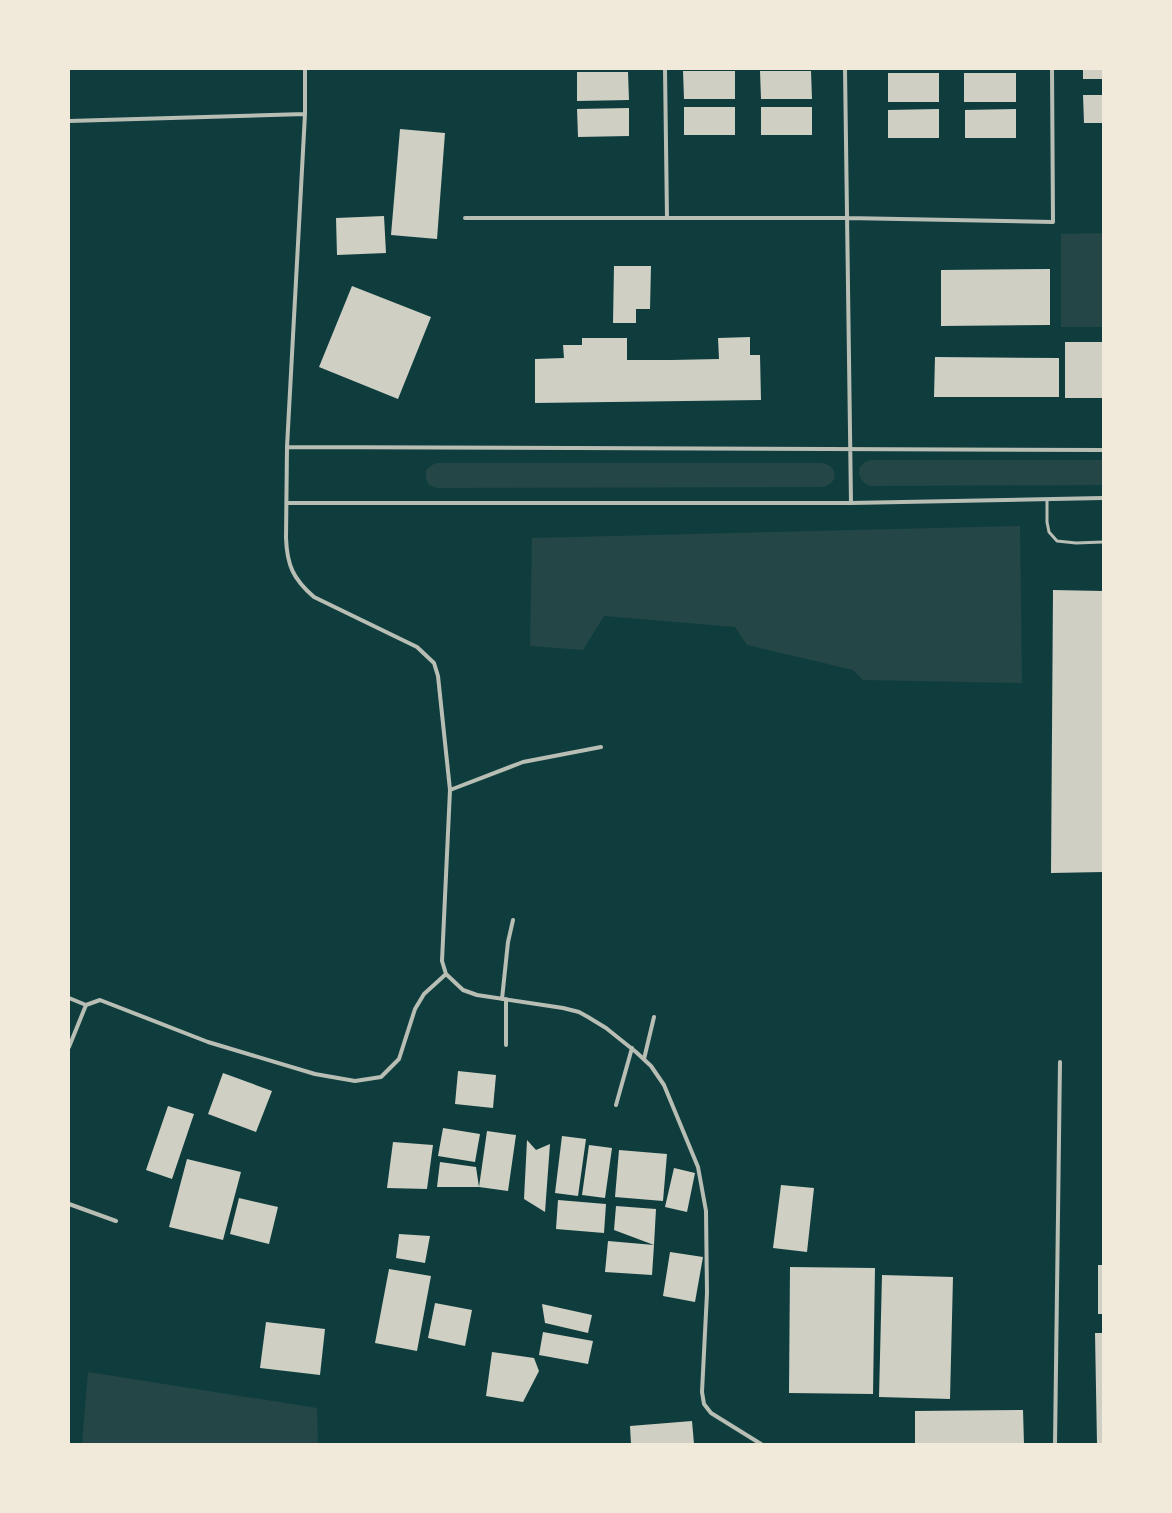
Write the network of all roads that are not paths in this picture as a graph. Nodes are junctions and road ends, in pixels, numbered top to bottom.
1 (305, 69) edge
2 (665, 69) edge
3 (845, 69) edge
4 (1052, 69) edge
5 (305, 114) junction
6 (69, 121) edge
7 (465, 218) dead end
8 (667, 218) junction
9 (846, 218) junction
10 (287, 447) junction
11 (850, 448) junction
12 (1103, 450) edge
13 (1103, 498) edge
14 (1047, 499) junction
15 (287, 504) junction
16 (851, 504) junction
17 (1103, 542) edge
18 (601, 747) dead end
19 (450, 790) junction
20 (513, 920) dead end
21 (446, 974) junction
22 (69, 998) edge
23 (504, 999) junction
24 (86, 1005) junction
25 (654, 1018) dead end
26 (506, 1045) dead end
27 (69, 1047) edge
28 (632, 1048) junction
29 (644, 1058) junction
30 (1060, 1062) dead end
31 (616, 1106) dead end
32 (69, 1204) edge
33 (116, 1221) dead end
34 (761, 1444) edge
35 (1055, 1444) edge

1 - 5 street
2 - 8 street
3 - 9 street
4 - 9 street
5 - 6 street
5 - 10 street
7 - 8 street
8 - 9 street
9 - 11 street
10 - 11 street
10 - 15 street
11 - 12 street
11 - 16 street
13 - 14 street
14 - 16 street
14 - 17 lane
15 - 16 street
15 - 19 street
18 - 19 street
19 - 21 street
20 - 23 street
21 - 23 street
21 - 24 street
22 - 24 street
23 - 26 street
23 - 28 street
24 - 27 street
25 - 29 street
28 - 29 street
28 - 31 street
29 - 34 street
30 - 35 street
32 - 33 street

